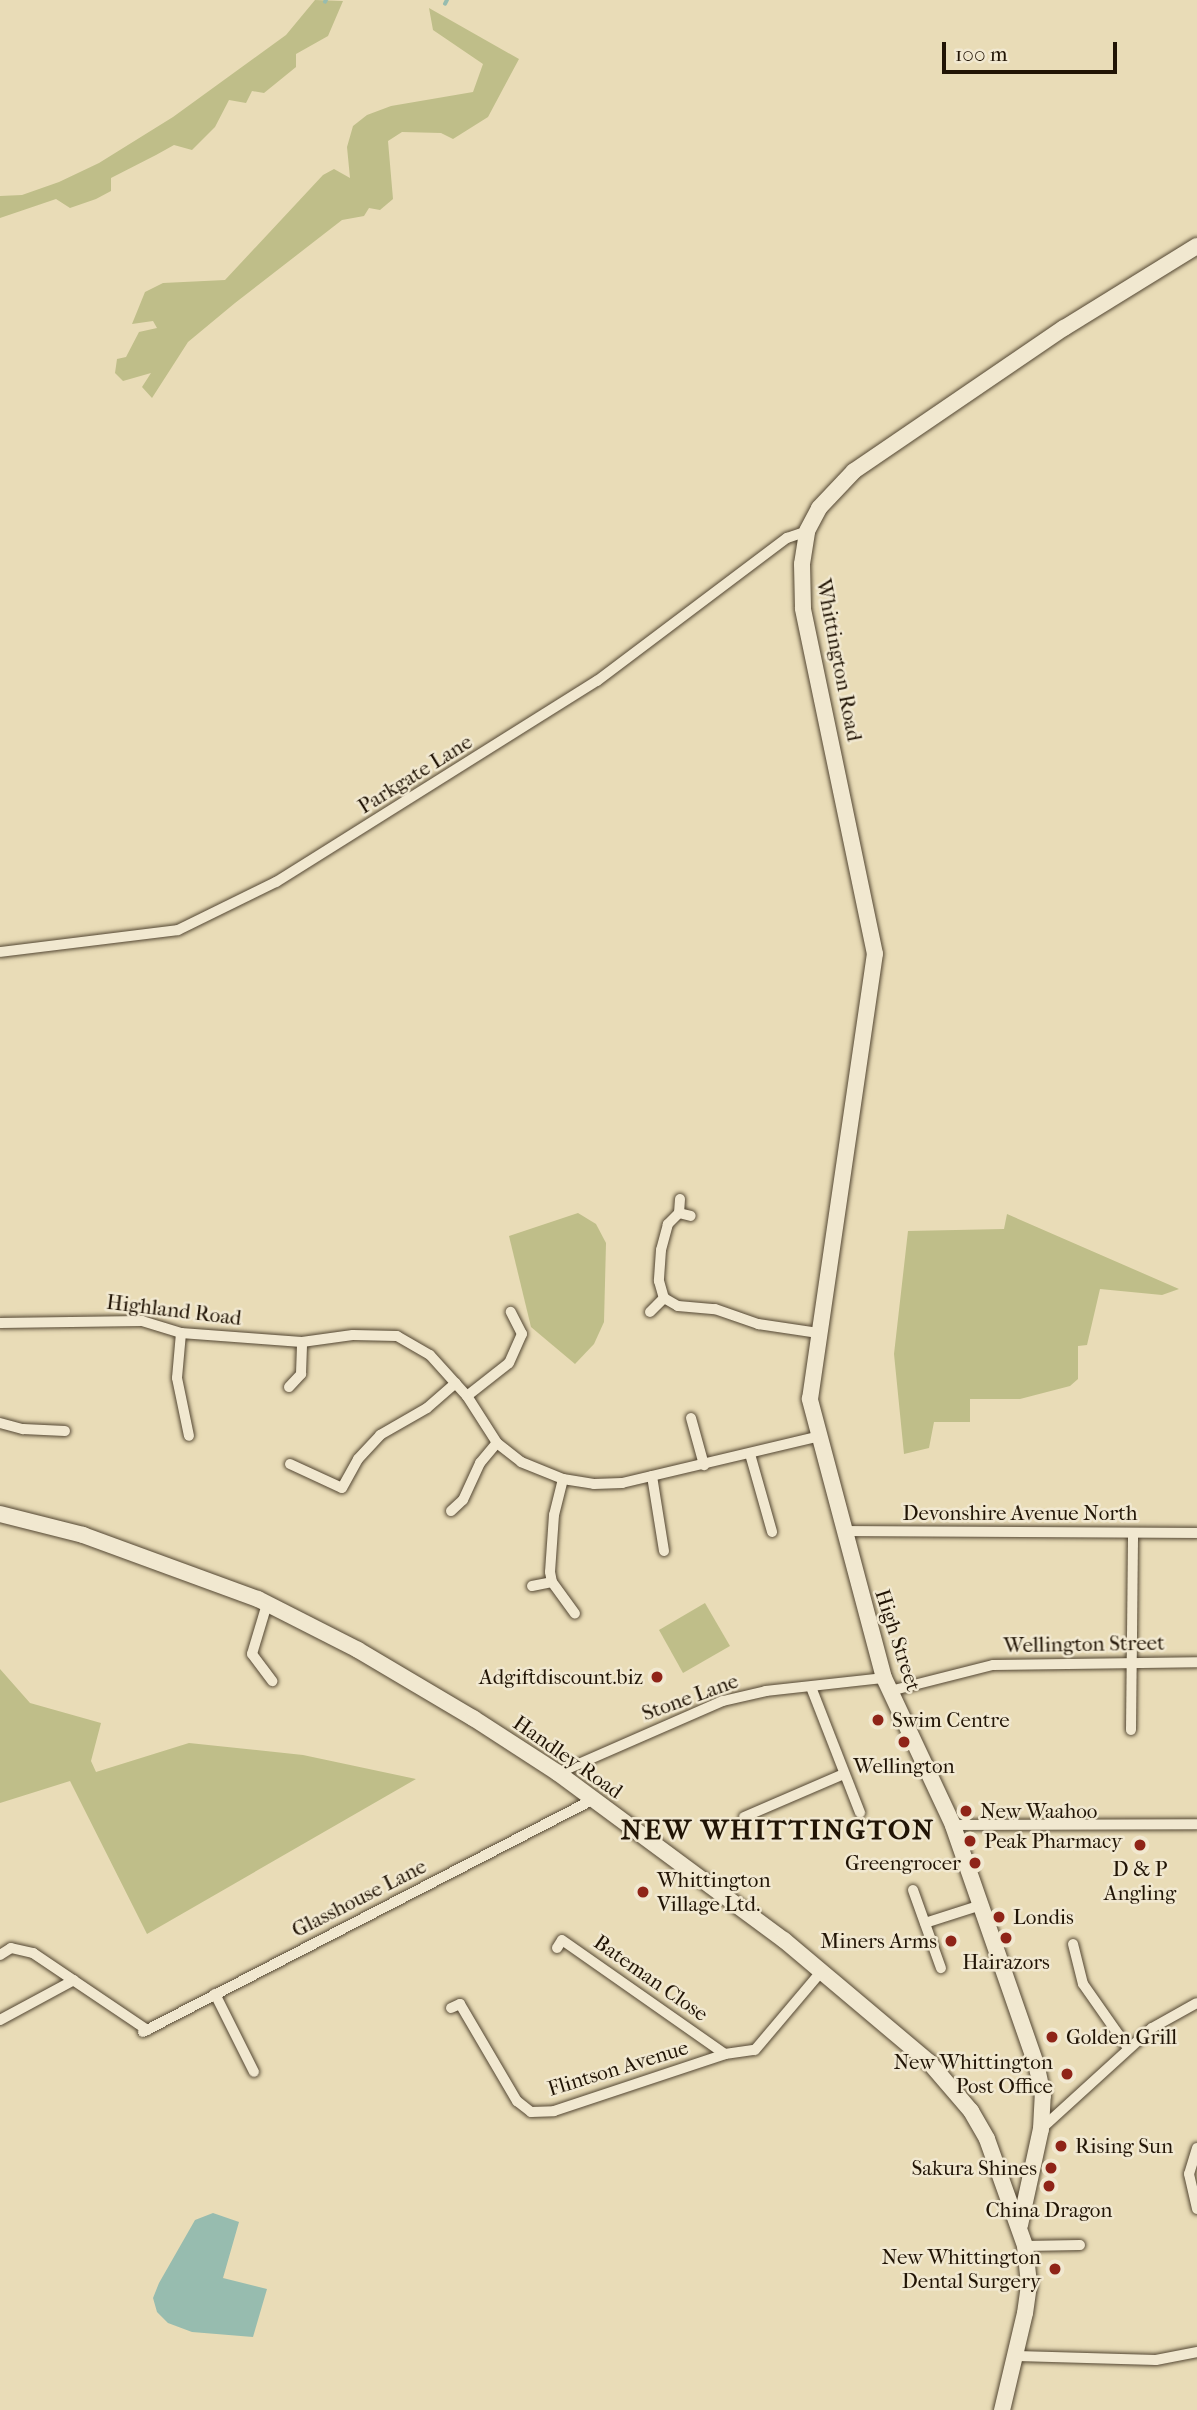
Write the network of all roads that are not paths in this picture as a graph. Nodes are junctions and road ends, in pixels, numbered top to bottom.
1 (1197, 246) edge
2 (807, 531) junction
3 (0, 952) edge
4 (680, 1199) dead end
5 (679, 1213) junction
6 (691, 1216) dead end
7 (826, 1278) joint
8 (664, 1298) junction
9 (511, 1312) dead end
10 (650, 1312) dead end
11 (0, 1323) edge
12 (181, 1333) junction
13 (818, 1333) junction
14 (302, 1342) junction
15 (456, 1383) junction
16 (289, 1387) dead end
17 (467, 1396) junction
18 (691, 1418) dead end
19 (0, 1423) edge
20 (65, 1430) dead end
21 (189, 1436) dead end
22 (817, 1437) junction
23 (497, 1443) junction
24 (750, 1454) junction
25 (290, 1464) dead end
26 (704, 1465) junction
27 (652, 1476) junction
28 (563, 1479) junction
29 (451, 1511) dead end
30 (0, 1514) edge
31 (843, 1531) junction
32 (772, 1532) dead end
33 (1133, 1533) junction
34 (1197, 1533) edge
35 (664, 1551) dead end
36 (552, 1582) junction
37 (532, 1586) dead end
38 (267, 1604) junction
39 (575, 1614) dead end
40 (1132, 1662) junction
41 (1197, 1662) edge
42 (272, 1681) dead end
43 (887, 1684) junction
44 (811, 1687) junction
45 (1131, 1730) dead end
46 (558, 1773) junction
47 (844, 1774) junction
48 (594, 1799) junction
49 (860, 1813) dead end
50 (744, 1816) dead end
51 (1197, 1824) edge
52 (953, 1825) junction
53 (913, 1890) dead end
54 (981, 1905) junction
55 (925, 1923) junction
56 (1073, 1944) dead end
57 (556, 1948) dead end
58 (0, 1955) edge
59 (941, 1968) dead end
60 (820, 1973) junction
61 (74, 1980) junction
62 (215, 1994) junction
63 (1197, 2003) edge
64 (451, 2008) dead end
65 (0, 2020) edge
66 (1128, 2048) junction
67 (725, 2054) junction
68 (254, 2072) dead end
69 (1041, 2129) junction
70 (1197, 2148) edge
71 (1197, 2209) edge
72 (1020, 2225) junction
73 (1080, 2245) dead end
74 (1025, 2246) junction
75 (1197, 2352) edge
76 (1017, 2356) junction
77 (1003, 2410) edge

1 - 2 street, Whittington Road
2 - 3 street, Parkgate Lane
2 - 7 street, Whittington Road
4 - 5 street
5 - 6 street
5 - 8 street
7 - 13 street, High Street
8 - 10 street
8 - 13 street
9 - 17 street
11 - 12 street, Highland Road
12 - 14 street, Highland Road
12 - 21 street
13 - 22 street, High Street
14 - 15 street, Highland Road
14 - 16 street
15 - 17 street, Highland Road
15 - 25 street
17 - 23 street, Highland Road
18 - 26 street
19 - 20 street
22 - 24 street, Highland Road
22 - 31 street, High Street
23 - 28 street, Highland Road
23 - 29 street
24 - 26 street, Highland Road
24 - 32 street
26 - 27 street, Highland Road
27 - 28 street, Highland Road
27 - 35 street
28 - 36 street
30 - 38 street, Handley Road
31 - 33 street, Devonshire Avenue North
31 - 43 street, High Street
33 - 34 street, Devonshire Avenue North
33 - 40 street
36 - 37 street
36 - 39 street
38 - 42 street
38 - 46 street, Handley Road
40 - 41 street, Wellington Street
40 - 43 street, Wellington Street
40 - 45 street
43 - 44 street, Stone Lane
43 - 52 street, High Street
44 - 46 street, Stone Lane
44 - 47 street
46 - 48 street, Handley Road
47 - 49 street
47 - 50 street
48 - 60 street, Handley Road
48 - 62 street, Glasshouse Lane
51 - 52 street
52 - 54 street, High Street
53 - 55 street
54 - 55 street
54 - 69 street, High Street
55 - 59 street
56 - 66 street
57 - 67 street, Bateman Close
58 - 61 street
60 - 67 street, Flintson Avenue
60 - 72 street, Handley Road
61 - 62 street, Glasshouse Lane
61 - 65 street
62 - 68 street
63 - 66 street
64 - 67 street, Flintson Avenue
66 - 69 street
69 - 72 street, High Street
70 - 71 street
72 - 74 street, High Street
73 - 74 street
74 - 76 street, High Street
75 - 76 street
76 - 77 street, High Street

